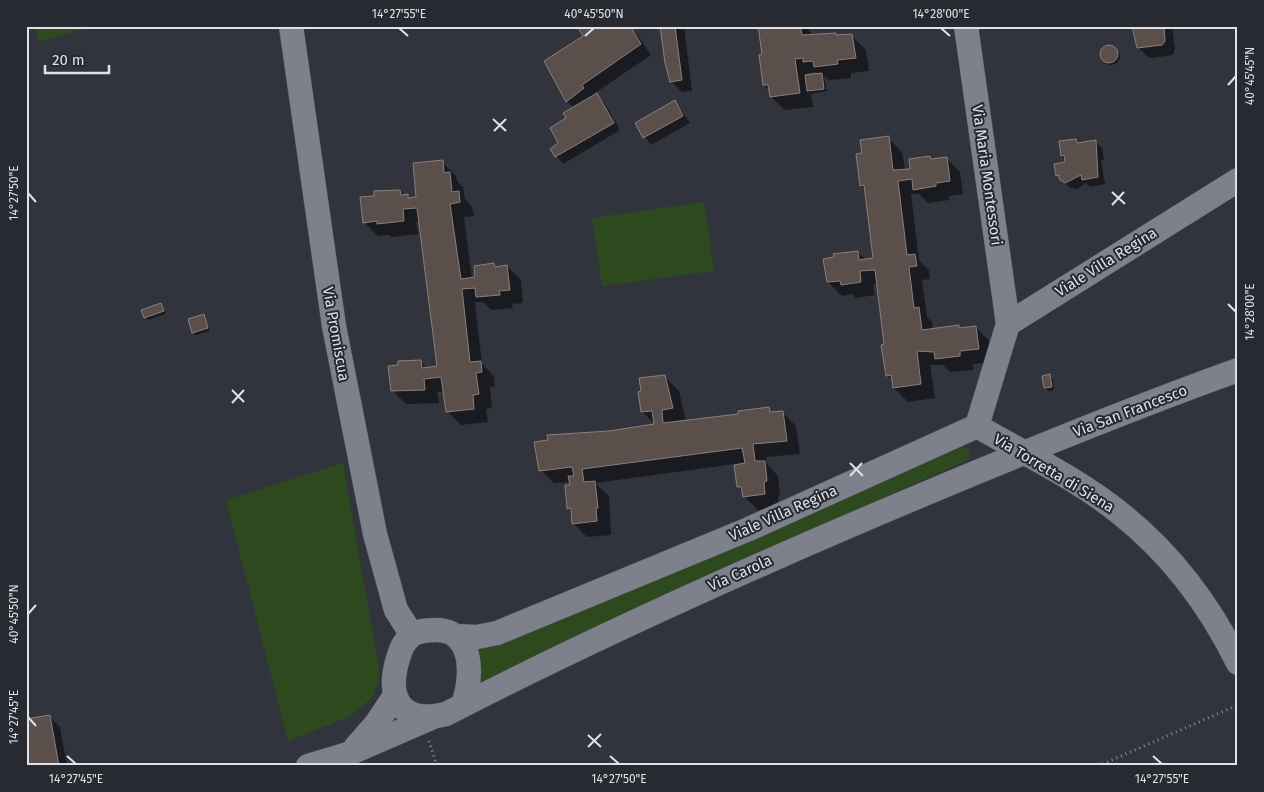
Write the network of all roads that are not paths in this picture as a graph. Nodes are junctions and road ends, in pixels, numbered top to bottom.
1 (291, 26) edge
2 (966, 26) edge
3 (1228, 186) edge
4 (1008, 324) junction
5 (1238, 370) edge
6 (977, 426) junction
7 (1022, 453) junction
8 (412, 635) junction
9 (458, 636) junction
10 (1238, 663) edge
11 (394, 696) junction
12 (463, 706) junction
13 (431, 718) junction
14 (348, 754) junction
15 (308, 766) edge

1 - 8 street, Via Promiscua
2 - 4 street, Via Maria Montessori
3 - 4 street, Viale Villa Regina
4 - 6 street
5 - 7 street, Via San Francesco
6 - 7 street, Via Torretta di Siena
6 - 9 street, Viale Villa Regina
7 - 10 street, Via Torretta di Siena
7 - 12 street, Via Carola
8 - 9 street
8 - 11 street
9 - 12 street
11 - 13 street
11 - 14 street
12 - 13 street
13 - 14 street
14 - 15 street

